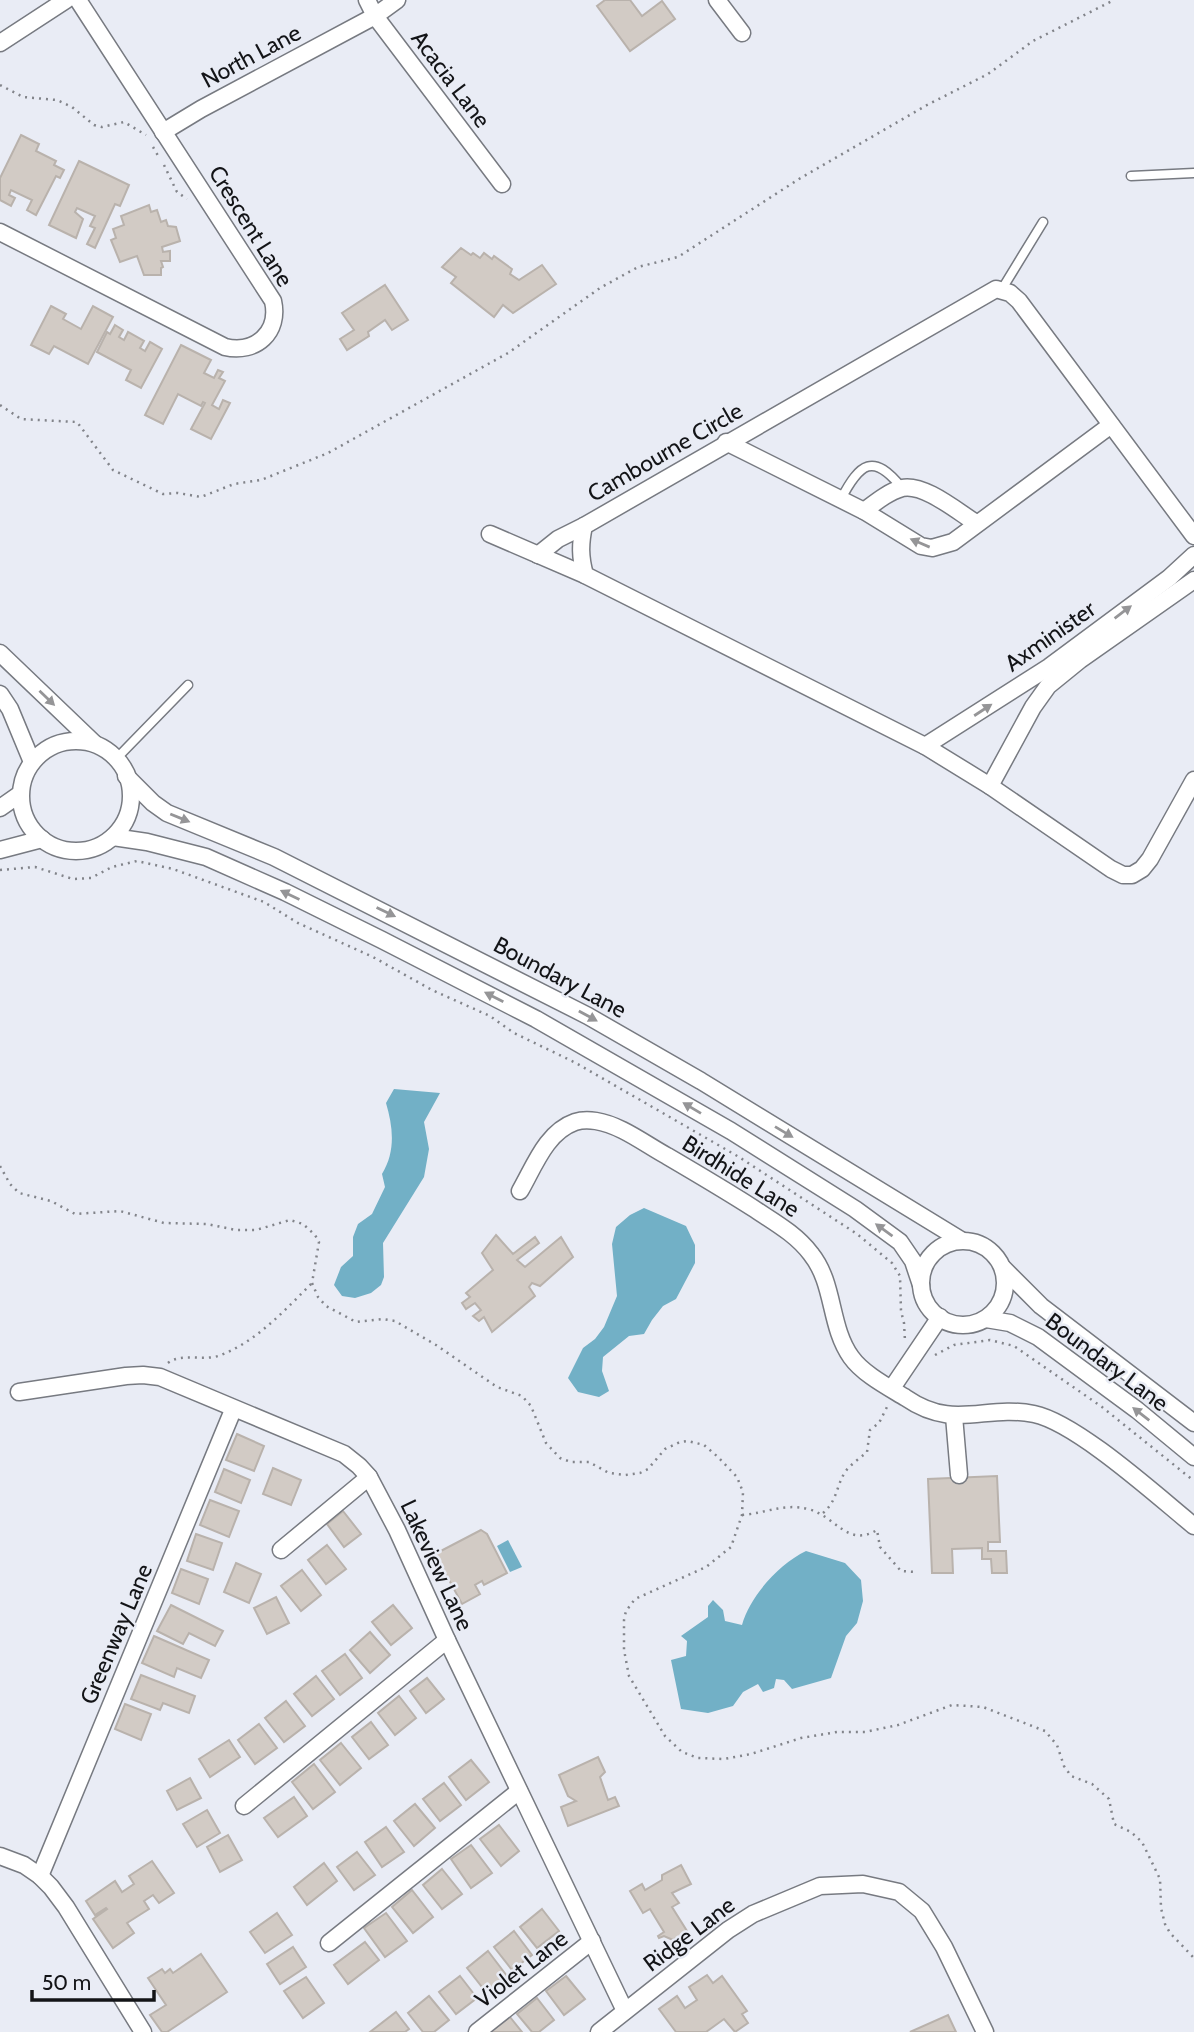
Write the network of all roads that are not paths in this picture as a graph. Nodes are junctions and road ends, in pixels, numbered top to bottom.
1 (66, 0) edge
2 (78, 0) edge
3 (367, 0) edge
4 (397, 0) edge
5 (717, 0) edge
6 (375, 16) junction
7 (742, 33) dead end
8 (0, 43) edge
9 (163, 132) junction
10 (1194, 173) edge
11 (1131, 176) dead end
12 (502, 184) dead end
13 (1043, 222) dead end
14 (0, 232) edge
15 (1002, 289) junction
16 (1111, 425) junction
17 (726, 442) junction
18 (902, 488) junction
19 (841, 499) junction
20 (864, 511) junction
21 (976, 523) junction
22 (584, 526) junction
23 (491, 534) dead end
24 (1194, 536) edge
25 (538, 555) junction
26 (1194, 558) edge
27 (585, 575) junction
28 (1194, 579) edge
29 (0, 653) edge
30 (188, 685) dead end
31 (0, 694) edge
32 (94, 743) junction
33 (925, 746) junction
34 (116, 759) junction
35 (32, 762) junction
36 (126, 776) junction
37 (1194, 780) edge
38 (990, 786) junction
39 (20, 794) junction
40 (0, 808) edge
41 (113, 837) junction
42 (42, 839) junction
43 (0, 850) edge
44 (520, 1191) dead end
45 (961, 1240) junction
46 (1003, 1268) junction
47 (921, 1285) junction
48 (940, 1317) junction
49 (986, 1319) junction
50 (892, 1388) junction
51 (19, 1392) dead end
52 (233, 1410) junction
53 (954, 1416) junction
54 (1194, 1423) edge
55 (1194, 1457) edge
56 (959, 1475) dead end
57 (369, 1477) junction
58 (1194, 1526) edge
59 (281, 1550) dead end
60 (447, 1640) junction
61 (519, 1791) junction
62 (244, 1806) dead end
63 (0, 1856) edge
64 (40, 1876) junction
65 (592, 1941) junction
66 (329, 1942) dead end
67 (625, 2011) junction
68 (143, 2032) edge
69 (477, 2032) edge
70 (599, 2032) edge
71 (985, 2032) edge

1 - 8 street
2 - 9 street, Crescent Lane
3 - 6 street, Acacia Lane
4 - 6 street, North Lane
5 - 7 street
6 - 9 street, North Lane
6 - 12 street, Acacia Lane
9 - 14 street, Crescent Lane
10 - 11 lane
13 - 15 lane
15 - 16 street
15 - 17 street, Cambourne Circle
16 - 21 street
16 - 24 street
17 - 19 street
17 - 22 street, Cambourne Circle
18 - 19 lane
18 - 20 street
18 - 21 street
19 - 20 street
21 -> 20 street
22 - 25 street
22 - 27 street, Cambourne Circle
23 - 25 street
25 - 27 street
33 -> 26 street, Axminister
27 - 33 street
28 - 38 street, Axminister
29 -> 32 street
30 - 34 lane
31 - 35 street
32 - 34 street
32 - 35 street
33 - 38 street
34 - 36 street
35 - 39 street
36 - 41 street
36 -> 45 street, Boundary Lane
37 - 38 street
39 - 40 street
39 - 42 street
41 - 42 street
47 -> 41 street
42 - 43 street
44 - 50 street, Birdhide Lane
45 - 46 street
45 - 47 street
46 - 49 street
46 - 54 street, Boundary Lane
47 - 48 street
48 - 49 street
48 - 50 street
55 -> 49 street, Boundary Lane
50 - 53 street, Birdhide Lane
51 - 52 street, Lakeview Lane
52 - 57 street, Lakeview Lane
52 - 64 street, Greenway Lane
53 - 56 street
53 - 58 street, Birdhide Lane
57 - 59 street
57 - 60 street, Lakeview Lane
60 - 61 street, Lakeview Lane
60 - 62 street
61 - 65 street, Lakeview Lane
61 - 66 street
63 - 64 street
64 - 68 street
65 - 67 street, Lakeview Lane
65 - 69 street, Violet Lane
67 - 70 street, Ridge Lane
67 - 71 street, Ridge Lane

